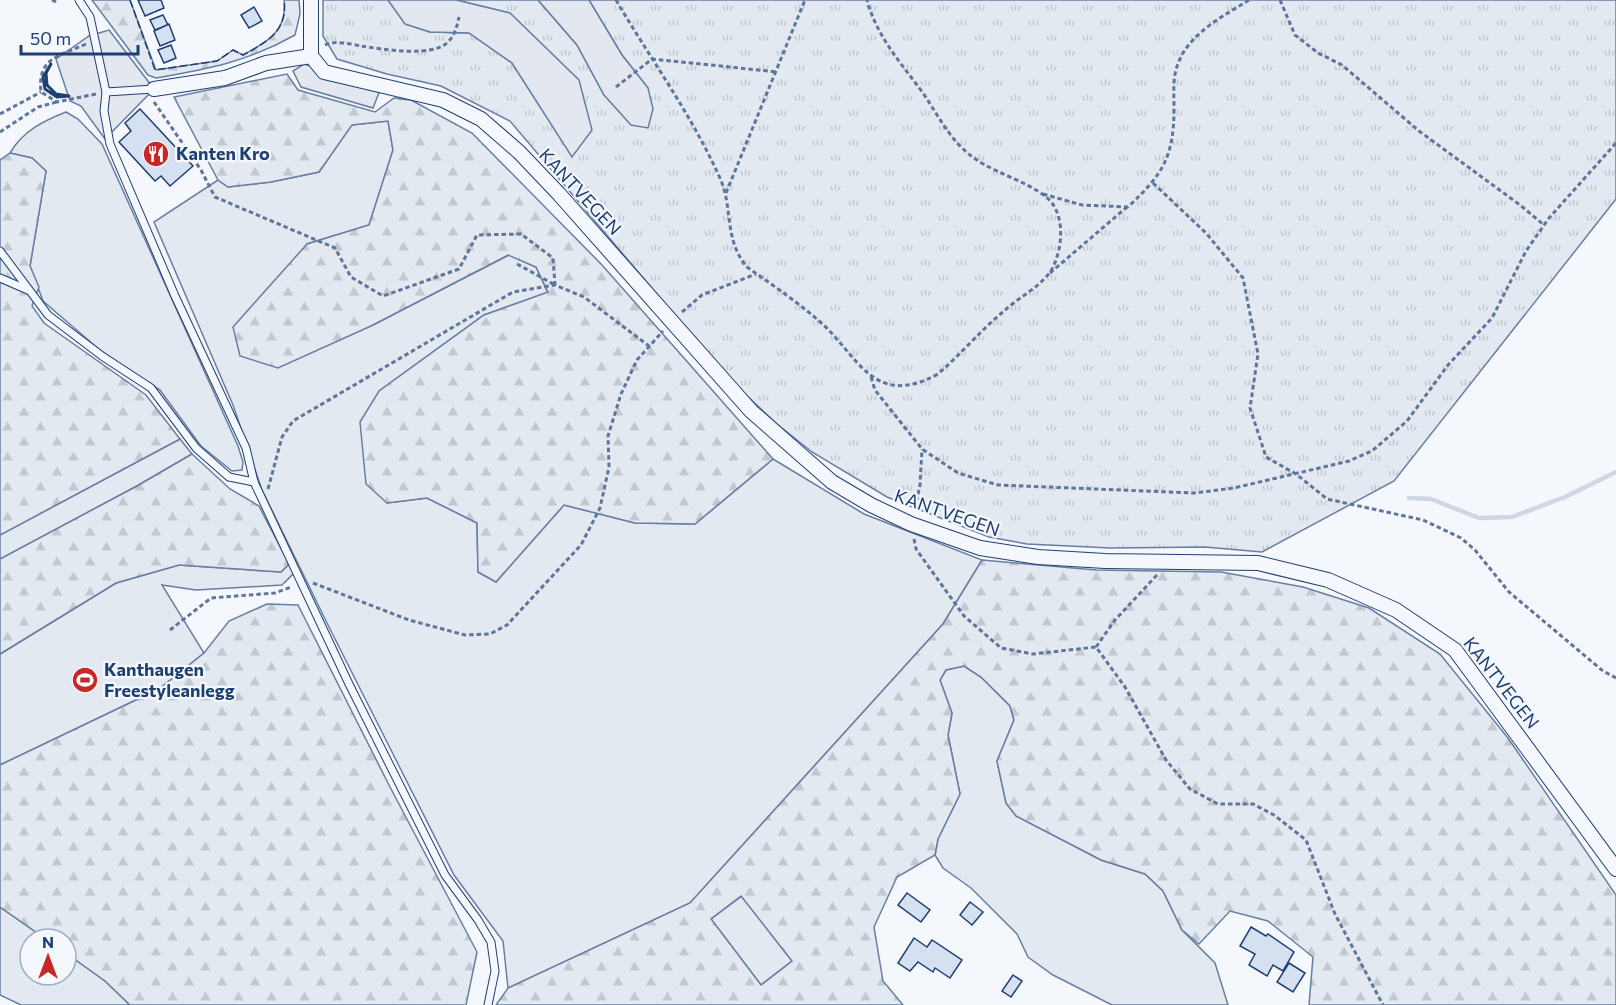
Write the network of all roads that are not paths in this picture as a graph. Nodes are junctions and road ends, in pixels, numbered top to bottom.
1 (79, 0) edge
2 (311, 0) edge
3 (311, 56) junction
4 (150, 90) joint
5 (106, 92) junction
6 (0, 251) edge
7 (0, 278) edge
8 (30, 292) junction
9 (254, 482) junction
10 (1616, 869) edge
11 (488, 1005) edge

1 - 5 lane
2 - 3 street
3 - 4 street
3 - 10 street, KANTVEGEN
4 - 5 lane
5 - 9 lane
6 - 8 lane
7 - 8 lane
8 - 9 lane
9 - 11 lane

